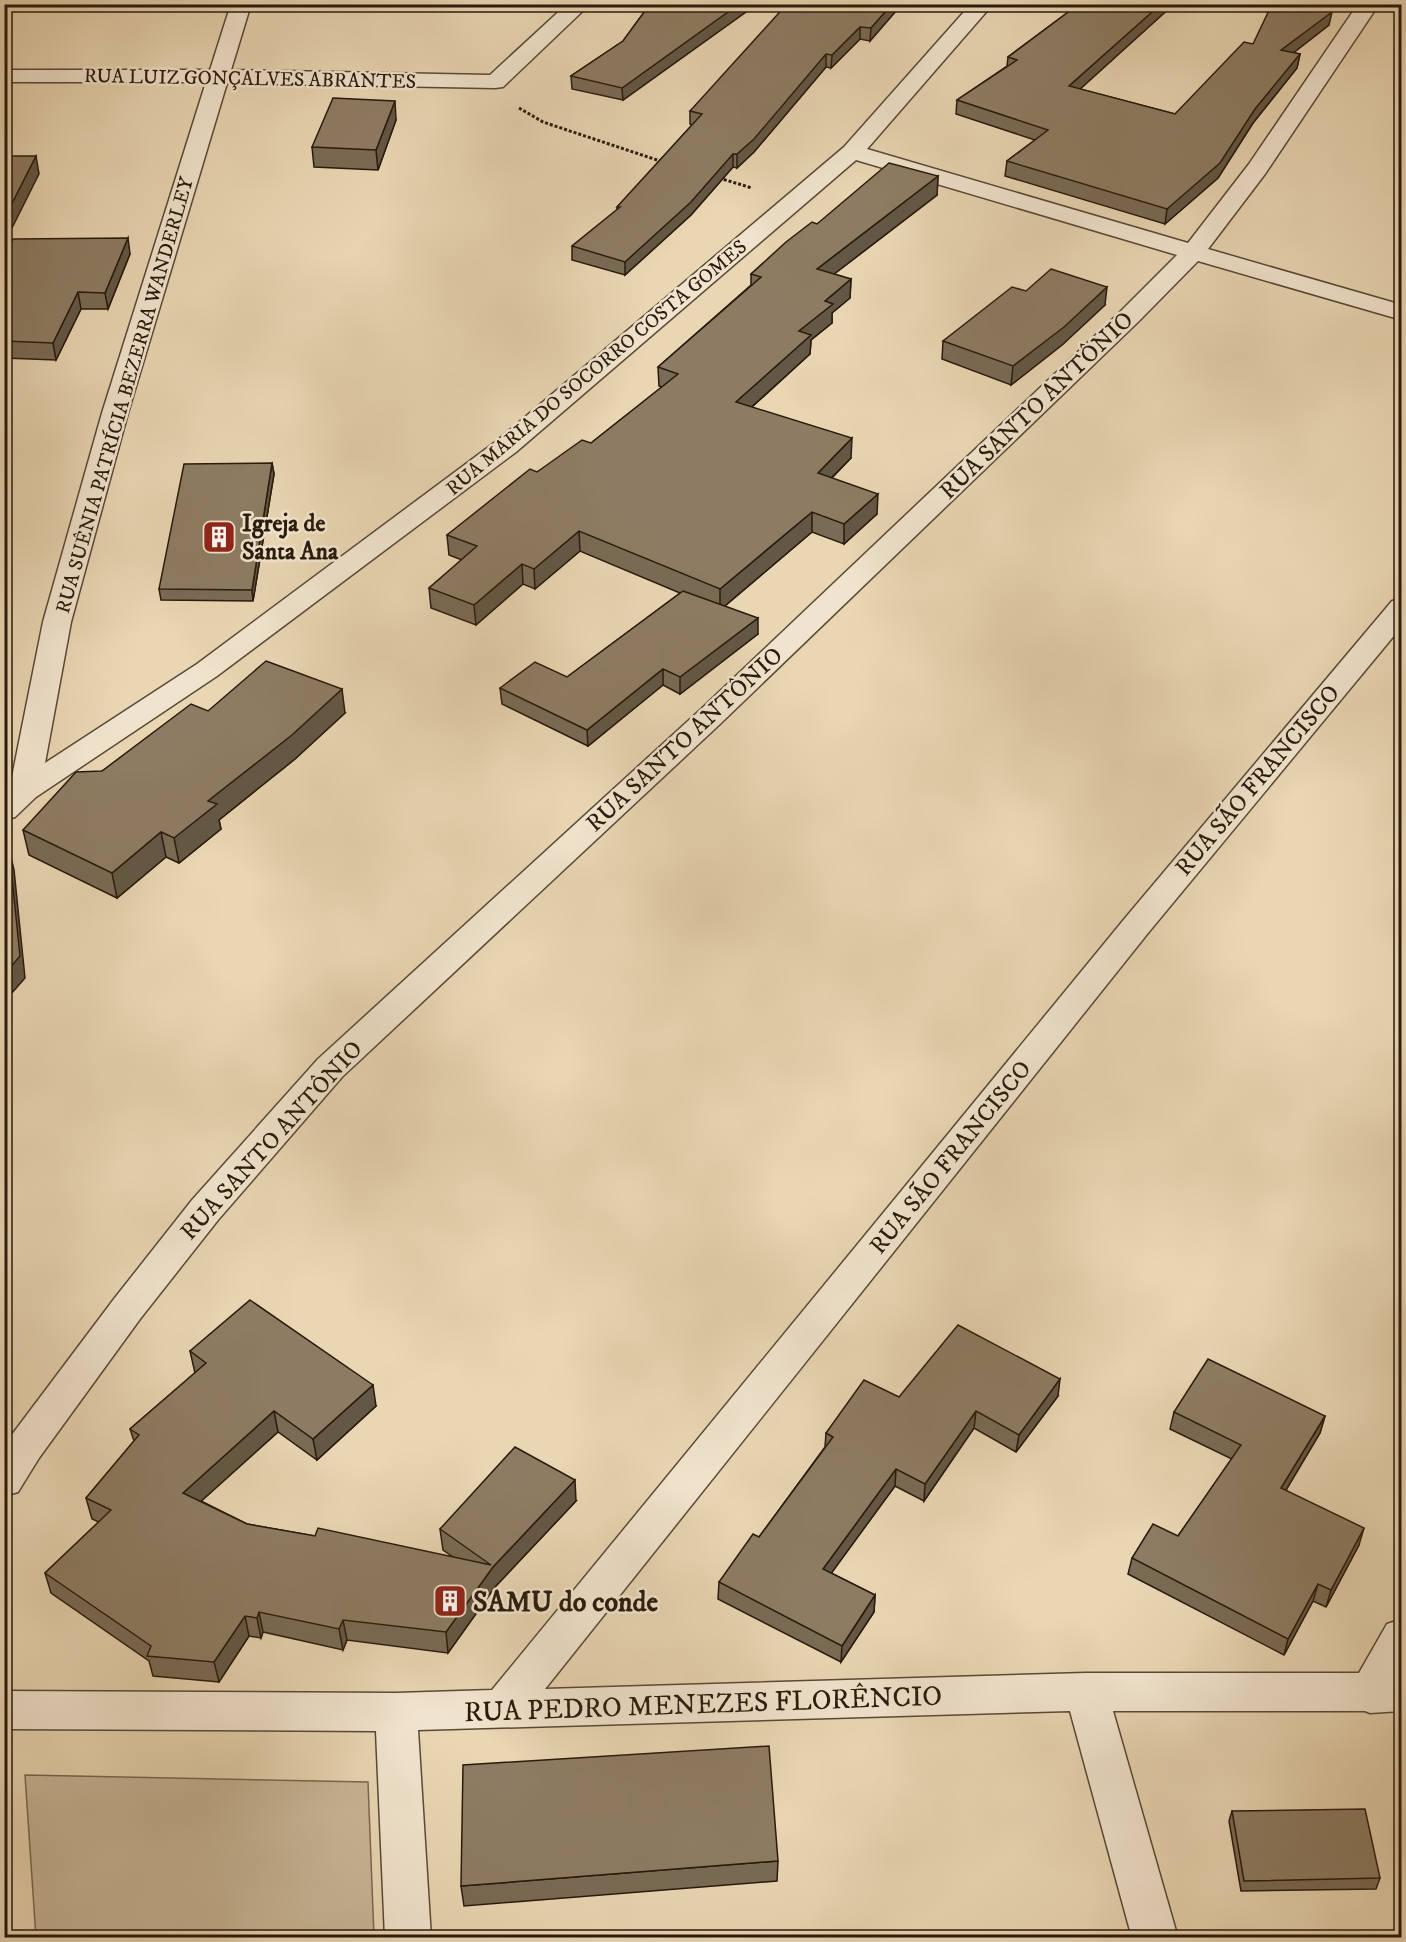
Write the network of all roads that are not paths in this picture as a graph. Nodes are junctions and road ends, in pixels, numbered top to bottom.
1 (241, 4) edge
2 (580, 4) edge
3 (983, 4) edge
4 (1369, 4) edge
5 (4, 76) edge
6 (219, 76) junction
7 (852, 152) junction
8 (1194, 251) junction
9 (1401, 313) edge
10 (1401, 607) edge
11 (15, 800) edge
12 (4, 1480) edge
13 (1401, 1636) edge
14 (1086, 1692) junction
15 (1386, 1693) edge
16 (4, 1710) edge
17 (502, 1710) junction
18 (396, 1712) junction
19 (408, 1938) edge
20 (1155, 1938) edge

1 - 6 street, RUA SUÊNIA PATRÍCIA BEZERRA WANDERLEY
2 - 6 street, RUA LUIZ GONÇALVES ABRANTES
3 - 7 street, RUA MARIA DO SOCORRO COSTA GOMES
4 - 8 street, RUA SANTO ANTÔNIO
5 - 6 street, RUA LUIZ GONÇALVES ABRANTES
6 - 11 street, RUA SUÊNIA PATRÍCIA BEZERRA WANDERLEY
7 - 8 street
7 - 11 street, RUA MARIA DO SOCORRO COSTA GOMES
8 - 9 street
8 - 12 street, RUA SANTO ANTÔNIO
10 - 17 street, RUA SÃO FRANCISCO
13 - 15 street
14 - 15 street, RUA PEDRO MENEZES FLORÊNCIO
14 - 17 street, RUA PEDRO MENEZES FLORÊNCIO
14 - 20 street
16 - 18 street, RUA PEDRO MENEZES FLORÊNCIO
17 - 18 street, RUA PEDRO MENEZES FLORÊNCIO
18 - 19 street

